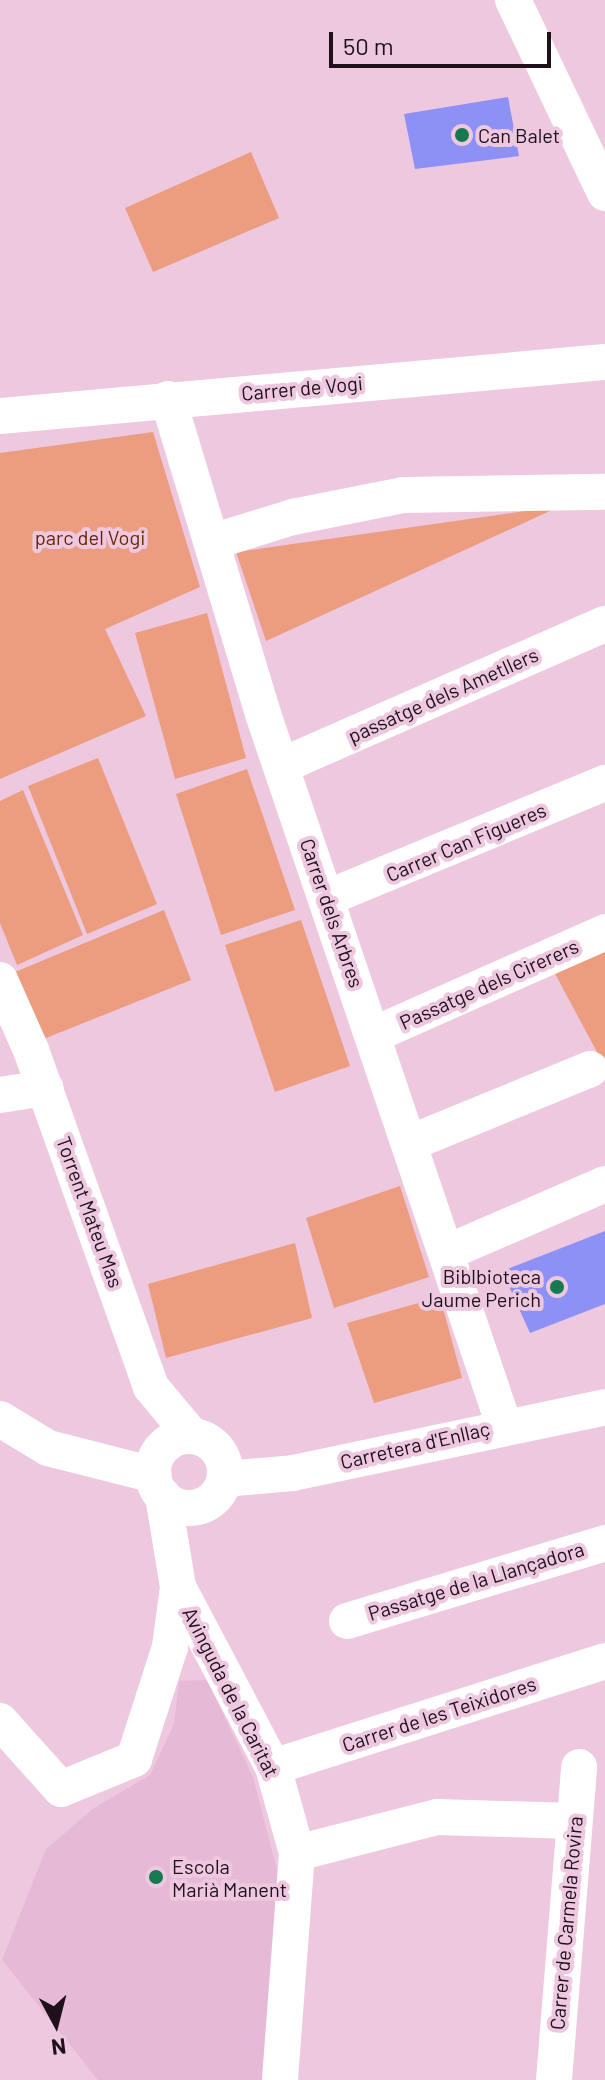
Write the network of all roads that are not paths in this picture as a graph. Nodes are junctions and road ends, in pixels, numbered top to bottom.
1 (513, 0) edge
2 (605, 193) edge
3 (605, 362) edge
4 (168, 399) junction
5 (0, 416) edge
6 (604, 494) edge
7 (212, 542) junction
8 (605, 624) edge
9 (281, 766) junction
10 (605, 783) edge
11 (327, 898) junction
12 (605, 932) edge
13 (0, 980) edge
14 (373, 1035) junction
15 (590, 1069) dead end
16 (45, 1088) junction
17 (0, 1095) edge
18 (410, 1143) junction
19 (605, 1184) edge
20 (448, 1252) junction
21 (605, 1407) edge
22 (504, 1425) junction
23 (3, 1429) edge
24 (192, 1436) junction
25 (225, 1479) junction
26 (158, 1485) junction
27 (605, 1543) edge
28 (178, 1587) junction
29 (347, 1621) dead end
30 (605, 1661) edge
31 (0, 1721) edge
32 (273, 1767) junction
33 (579, 1767) dead end
34 (574, 1821) junction
35 (297, 1853) junction
36 (280, 2080) edge
37 (554, 2080) edge

1 - 2 street
3 - 4 street, Carrer de Vogi
4 - 5 street, Carrer de Vogi
4 - 7 street, Carrer dels Arbres
6 - 7 street
7 - 9 street, Carrer dels Arbres
8 - 9 street, passatge dels Ametllers
9 - 11 street, Carrer dels Arbres
10 - 11 street, Carrer Can Figueres
11 - 14 street, Carrer dels Arbres
12 - 14 street, Passatge dels Cirerers
13 - 16 street, Torrent Mateu Mas
14 - 18 street, Carrer dels Arbres
15 - 18 street
16 - 17 street
16 - 24 street, Torrent Mateu Mas
18 - 20 street, Carrer dels Arbres
19 - 20 street
20 - 22 street, Carrer dels Arbres
21 - 22 street, Carretera d'Enllaç
22 - 25 street, Carretera d'Enllaç
23 - 26 street
24 - 25 street
24 - 26 street
25 - 26 street
26 - 28 street, Avinguda de la Caritat
27 - 29 street, Passatge de la Llançadora
28 - 31 street
28 - 32 street, Avinguda de la Caritat
30 - 32 street, Carrer de les Teixidores
32 - 35 street, Avinguda de la Caritat
33 - 34 street, Carrer de Carmela Rovira
34 - 35 street
34 - 37 street, Carrer de Carmela Rovira
35 - 36 street, Avinguda de la Caritat

